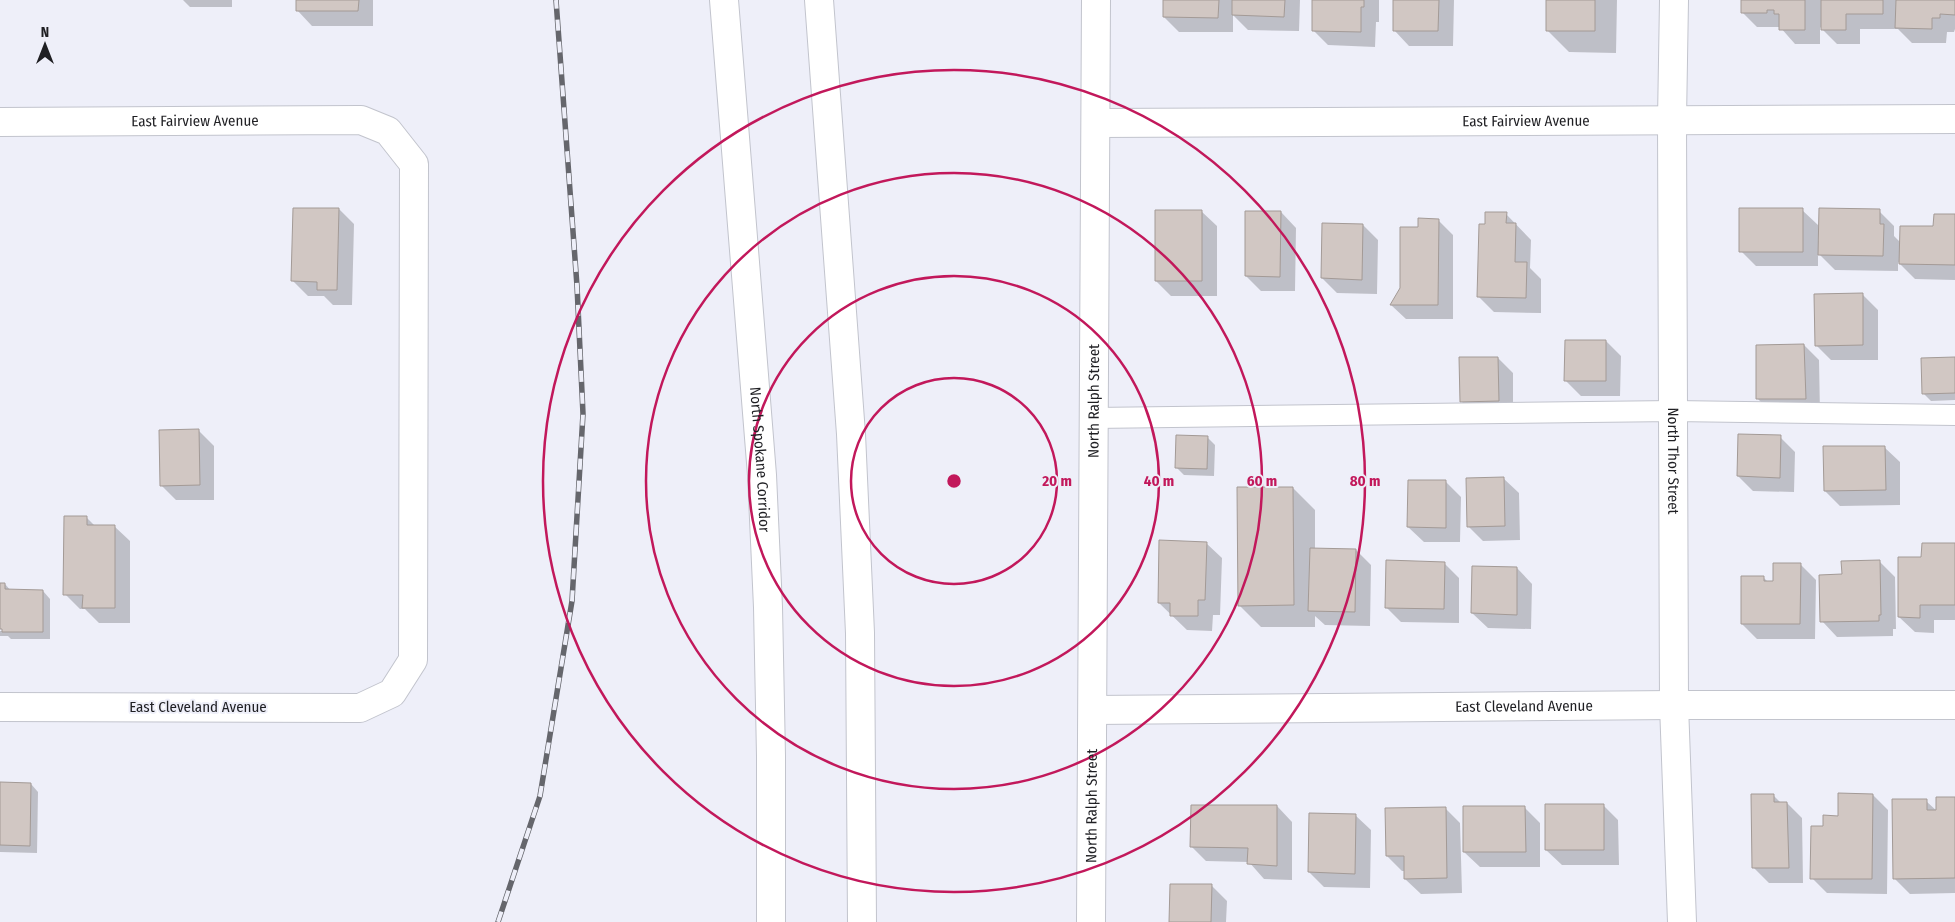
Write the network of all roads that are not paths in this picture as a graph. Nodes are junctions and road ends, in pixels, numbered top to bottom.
1 (724, 0) edge
2 (818, 0) edge
3 (1096, 0) edge
4 (1674, 0) edge
5 (1955, 118) edge
6 (1672, 120) junction
7 (0, 122) edge
8 (1096, 123) junction
9 (1674, 411) junction
10 (1955, 415) edge
11 (1093, 418) junction
12 (392, 693) joint
13 (1674, 705) junction
14 (1955, 705) edge
15 (0, 707) edge
16 (1093, 710) junction
17 (772, 922) edge
18 (862, 922) edge
19 (1091, 922) edge
20 (1682, 922) edge

1 - 17 main road, North Spokane Corridor
2 - 18 main road
3 - 8 main road, North Ralph Street
4 - 6 main road, North Thor Street
5 - 6 main road, East Fairview Avenue
6 - 8 main road, East Fairview Avenue
6 - 9 main road, North Thor Street
7 - 12 main road, East Fairview Avenue
8 - 11 main road, North Ralph Street
9 - 10 lane
9 - 11 lane
9 - 13 main road, North Thor Street
11 - 16 main road, North Ralph Street
12 - 15 main road, East Cleveland Avenue
13 - 14 main road, East Cleveland Avenue
13 - 16 main road, East Cleveland Avenue
13 - 20 main road, North Thor Street
16 - 19 main road, North Ralph Street

